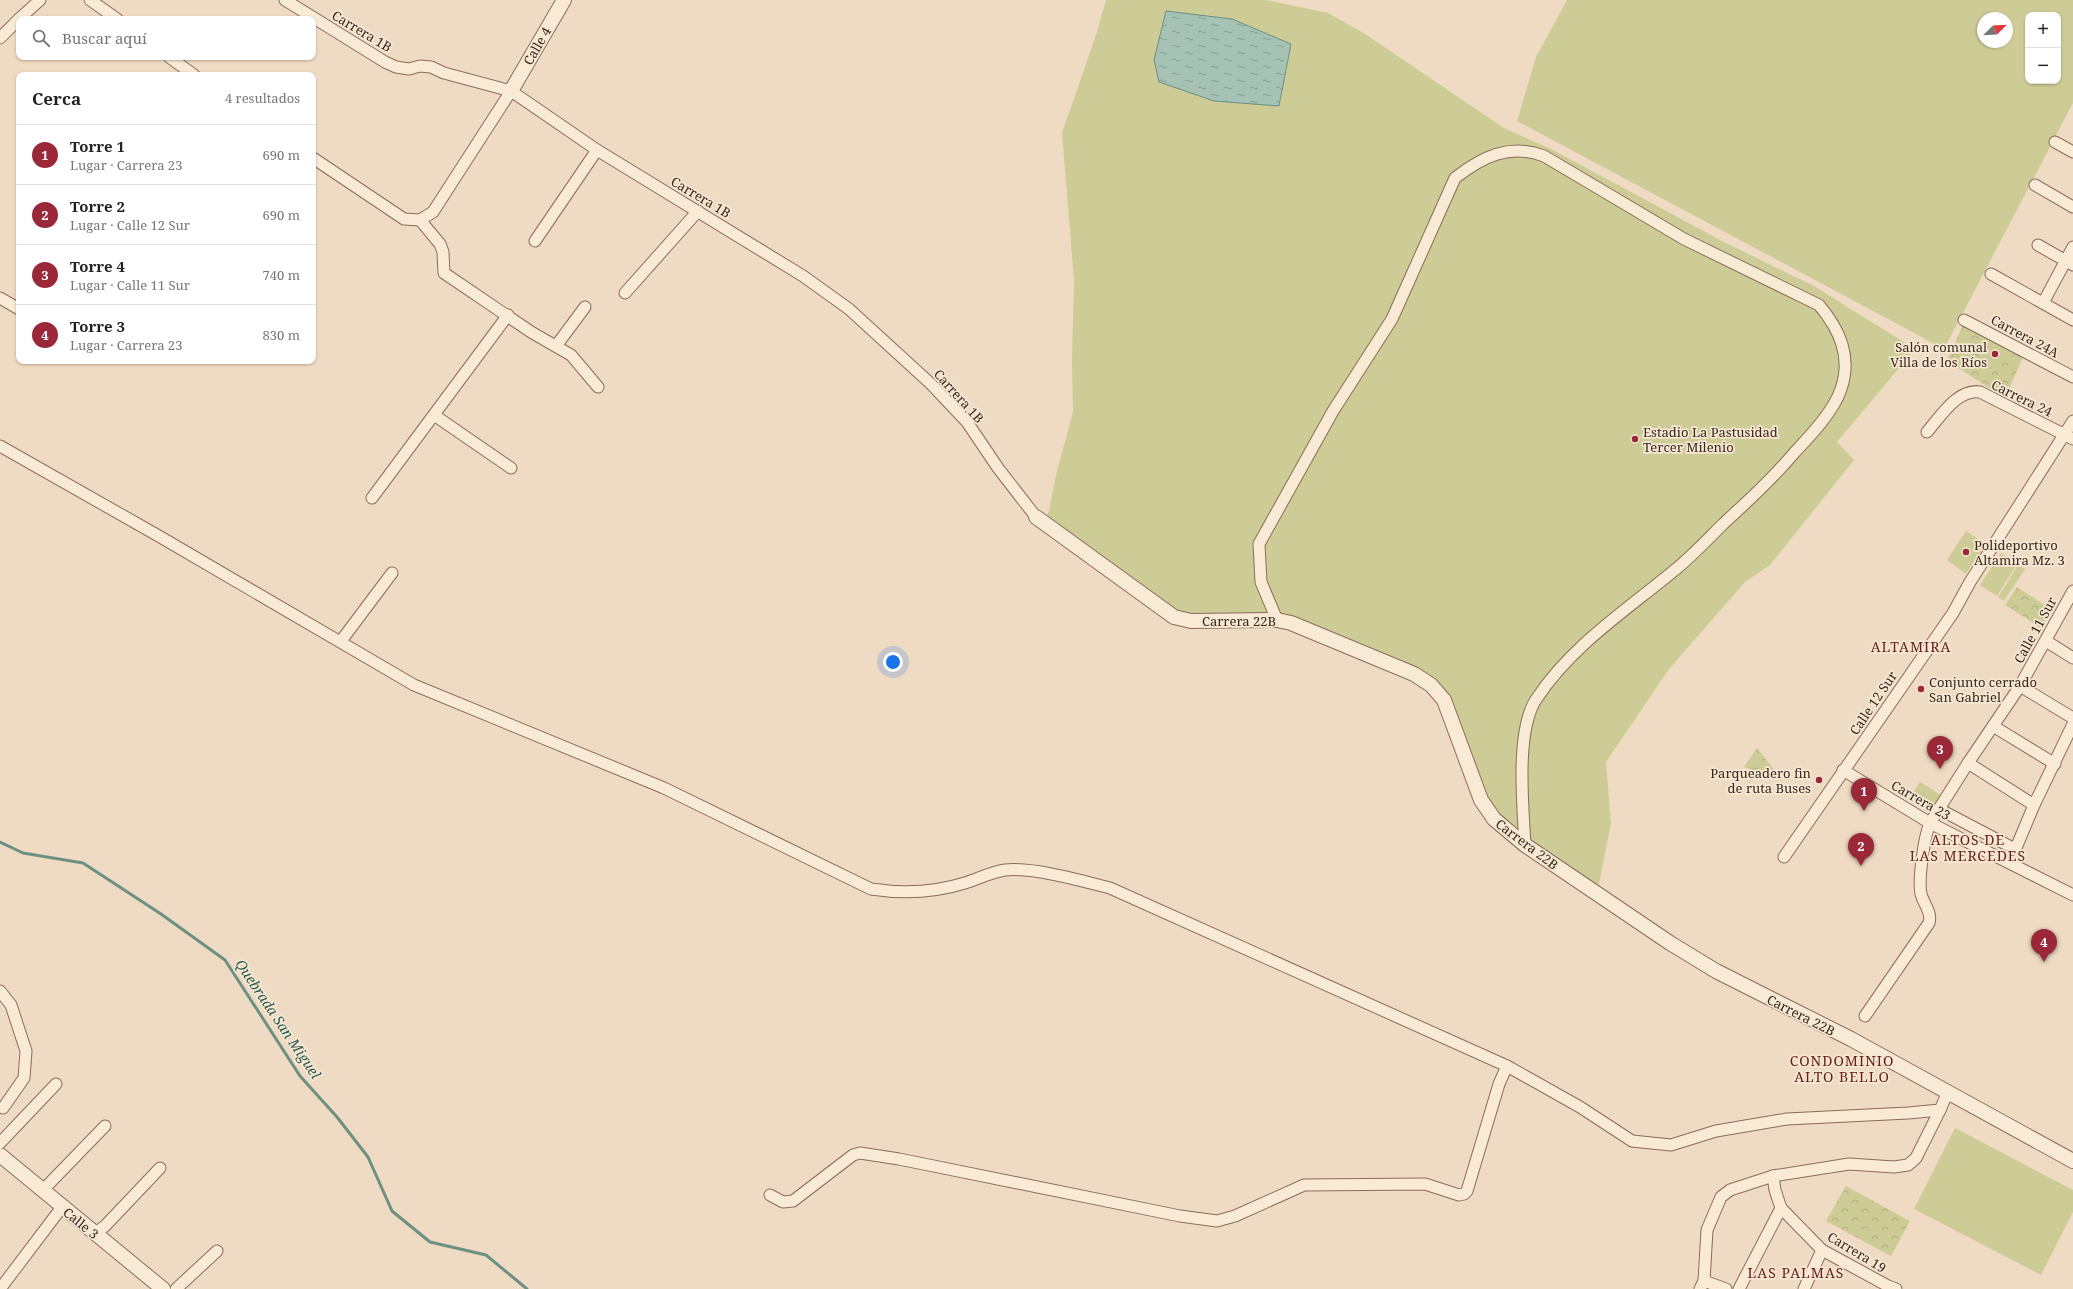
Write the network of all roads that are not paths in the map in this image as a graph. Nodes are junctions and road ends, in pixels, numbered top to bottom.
1 (40, 0) edge
2 (90, 0) edge
3 (286, 0) edge
4 (564, 0) edge
5 (22, 16) edge
6 (113, 16) edge
7 (311, 16) edge
8 (316, 19) edge
9 (16, 22) edge
10 (0, 38) edge
11 (173, 60) edge
12 (190, 72) edge
13 (511, 91) junction
14 (2055, 142) dead end
15 (597, 150) junction
16 (2073, 152) edge
17 (316, 160) edge
18 (2035, 184) dead end
19 (2073, 207) edge
20 (698, 211) junction
21 (420, 220) junction
22 (535, 241) dead end
23 (2038, 245) dead end
24 (2073, 247) edge
25 (2069, 263) edge
26 (1991, 274) dead end
27 (625, 293) dead end
28 (0, 298) edge
29 (2043, 303) junction
30 (16, 307) edge
31 (585, 307) dead end
32 (508, 315) junction
33 (1964, 320) dead end
34 (2073, 320) edge
35 (556, 346) junction
36 (2073, 377) edge
37 (598, 387) dead end
38 (434, 415) junction
39 (2073, 421) edge
40 (1928, 432) dead end
41 (2069, 437) edge
42 (0, 446) edge
43 (511, 468) dead end
44 (372, 498) dead end
45 (1036, 517) joint
46 (392, 573) dead end
47 (2072, 595) edge
48 (1277, 620) junction
49 (342, 641) junction
50 (2046, 642) junction
51 (2073, 658) edge
52 (2020, 686) junction
53 (2073, 718) edge
54 (2073, 724) edge
55 (1993, 726) junction
56 (1968, 763) junction
57 (2055, 764) junction
58 (1843, 770) junction
59 (2034, 805) junction
60 (1939, 809) junction
61 (1930, 823) junction
62 (1525, 845) junction
63 (1784, 857) dead end
64 (2073, 895) edge
65 (0, 991) edge
66 (1865, 1016) dead end
67 (1507, 1066) junction
68 (56, 1084) dead end
69 (1947, 1094) junction
70 (2, 1108) dead end
71 (1940, 1110) junction
72 (105, 1126) dead end
73 (0, 1143) edge
74 (0, 1155) edge
75 (2073, 1161) edge
76 (160, 1168) dead end
77 (1773, 1176) junction
78 (43, 1190) junction
79 (770, 1195) dead end
80 (62, 1208) junction
81 (1781, 1208) junction
82 (94, 1234) junction
83 (1822, 1250) junction
84 (217, 1251) dead end
85 (1702, 1285) edge
86 (0, 1289) edge
87 (163, 1289) edge
88 (176, 1289) edge
89 (1726, 1289) edge
90 (1739, 1289) edge
91 (1804, 1289) edge
92 (1896, 1289) edge

1 - 5 street
2 - 6 street
3 - 7 street, Carrera 1B
4 - 13 street, Calle 4
8 - 13 street, Carrera 1B
9 - 10 street
11 - 12 street
13 - 15 street, Carrera 1B
13 - 21 street
14 - 16 street
15 - 20 street, Carrera 1B
15 - 22 street
17 - 21 street
18 - 19 street
20 - 27 street
20 - 45 street, Carrera 1B
21 - 32 street
23 - 25 street
24 - 25 street
25 - 29 street
26 - 29 street
28 - 30 street
29 - 34 street
31 - 35 street
32 - 35 street
32 - 38 street
33 - 36 street, Carrera 24A
35 - 37 street
38 - 43 street
38 - 44 street
39 - 41 street, Calle 12 Sur
40 - 41 street, Carrera 24
41 - 58 street, Calle 12 Sur
42 - 49 street
45 - 48 street, Carrera 22B
46 - 49 street
47 - 50 street, Calle 11 Sur
48 - 62 street, Carrera 22B
48 - 62 street
49 - 67 street
50 - 51 street
50 - 52 street, Calle 11 Sur
52 - 53 street
52 - 55 street, Calle 11 Sur
54 - 57 street
55 - 56 street, Calle 11 Sur
55 - 57 street
56 - 59 street
56 - 60 street, Calle 11 Sur
57 - 59 street
58 - 61 street, Carrera 23
58 - 63 street, Calle 12 Sur
59 - 60 street
60 - 61 street, Calle 11 Sur
61 - 64 street, Carrera 23
61 - 66 street, Calle 11 Sur
62 - 69 street, Carrera 22B
65 - 70 street
67 - 71 street
67 - 79 street
68 - 73 street
69 - 71 street
69 - 75 street, Carrera 22B
71 - 77 street
72 - 78 street
74 - 78 street, Calle 3
76 - 82 street
77 - 81 street, Carrera 19
77 - 85 street
78 - 80 street, Calle 3
80 - 82 street, Calle 3
80 - 86 street
81 - 83 street, Carrera 19
81 - 90 street
82 - 87 street, Calle 3
83 - 91 street
83 - 92 street, Carrera 19
84 - 88 street
85 - 89 street

